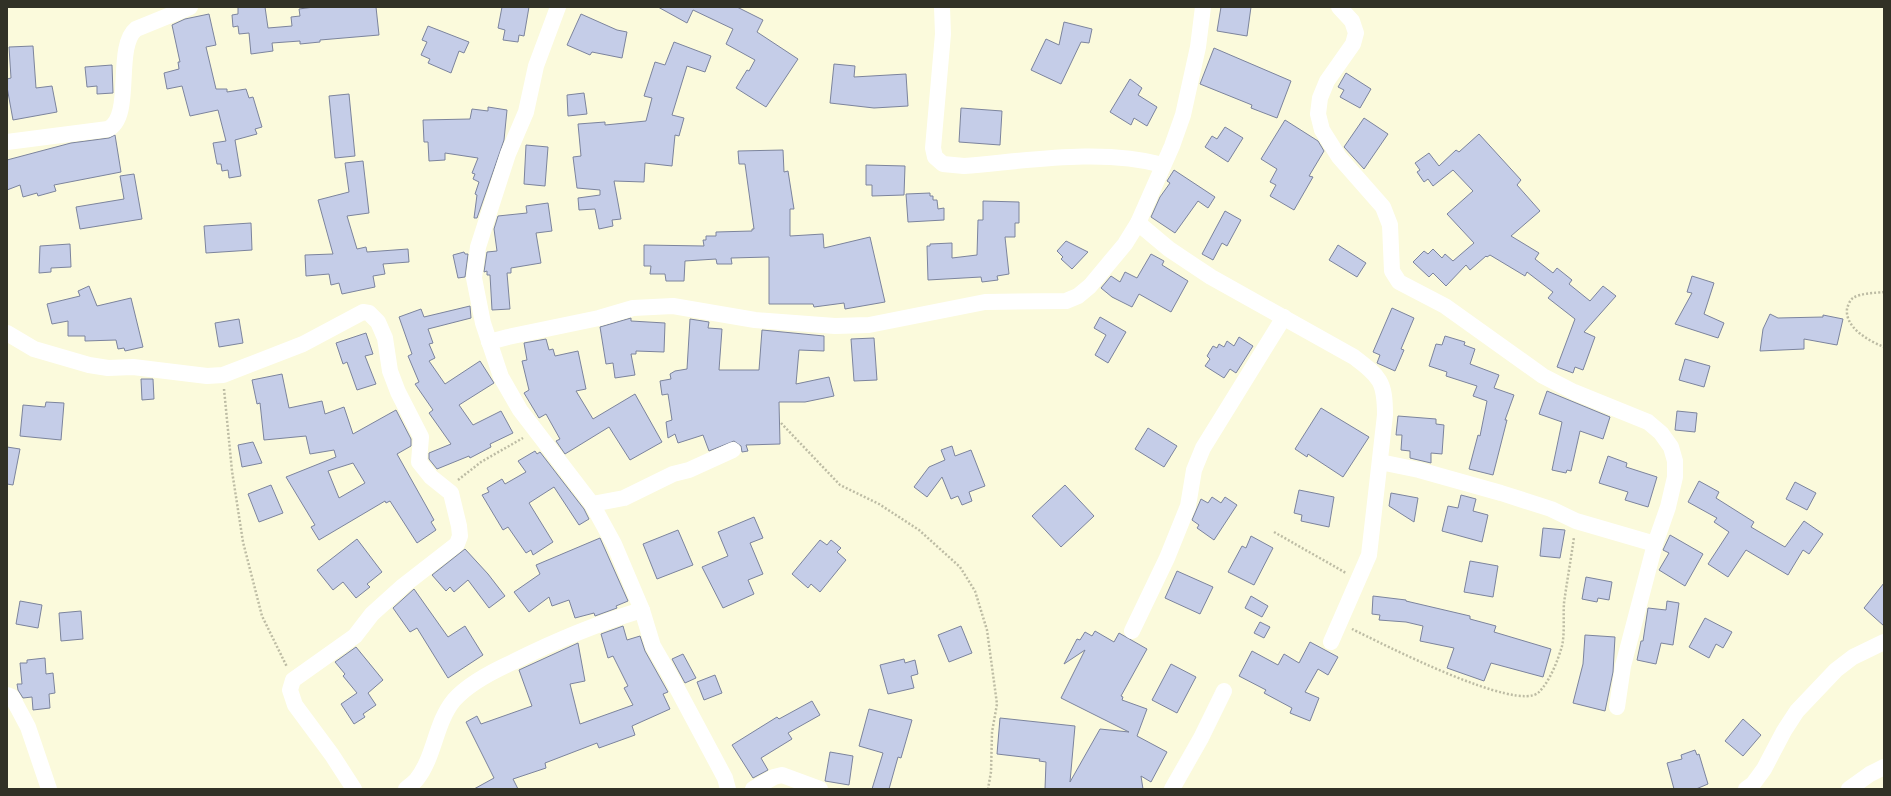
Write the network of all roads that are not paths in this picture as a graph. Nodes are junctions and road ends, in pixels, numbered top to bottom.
1 (190, 7) edge
2 (558, 7) edge
3 (942, 7) edge
4 (1203, 7) edge
5 (1339, 7) edge
6 (7, 142) edge
7 (1163, 164) junction
8 (1138, 223) junction
9 (1284, 318) junction
10 (7, 333) edge
11 (489, 342) junction
12 (733, 450) dead end
13 (1380, 462) junction
14 (592, 504) junction
15 (1655, 544) junction
16 (642, 610) junction
17 (1132, 631) dead end
18 (1330, 642) dead end
19 (1884, 642) edge
20 (1224, 691) dead end
21 (7, 695) edge
22 (1617, 707) dead end
23 (1884, 767) edge
24 (49, 789) edge
25 (354, 789) edge
26 (406, 789) edge
27 (728, 789) edge
28 (753, 789) edge
29 (820, 789) edge
30 (1172, 789) edge
31 (1746, 789) edge
32 (1849, 789) edge

1 - 6 street
2 - 11 street
3 - 7 street
4 - 7 street
5 - 15 street
7 - 8 street
8 - 9 street
8 - 11 street
9 - 13 street
9 - 17 street
10 - 25 street
11 - 14 street
12 - 14 street
13 - 15 street
13 - 18 street
14 - 16 street
15 - 22 street
16 - 26 street
16 - 27 street
19 - 31 street
20 - 30 street
21 - 24 street
23 - 32 street
28 - 29 street

